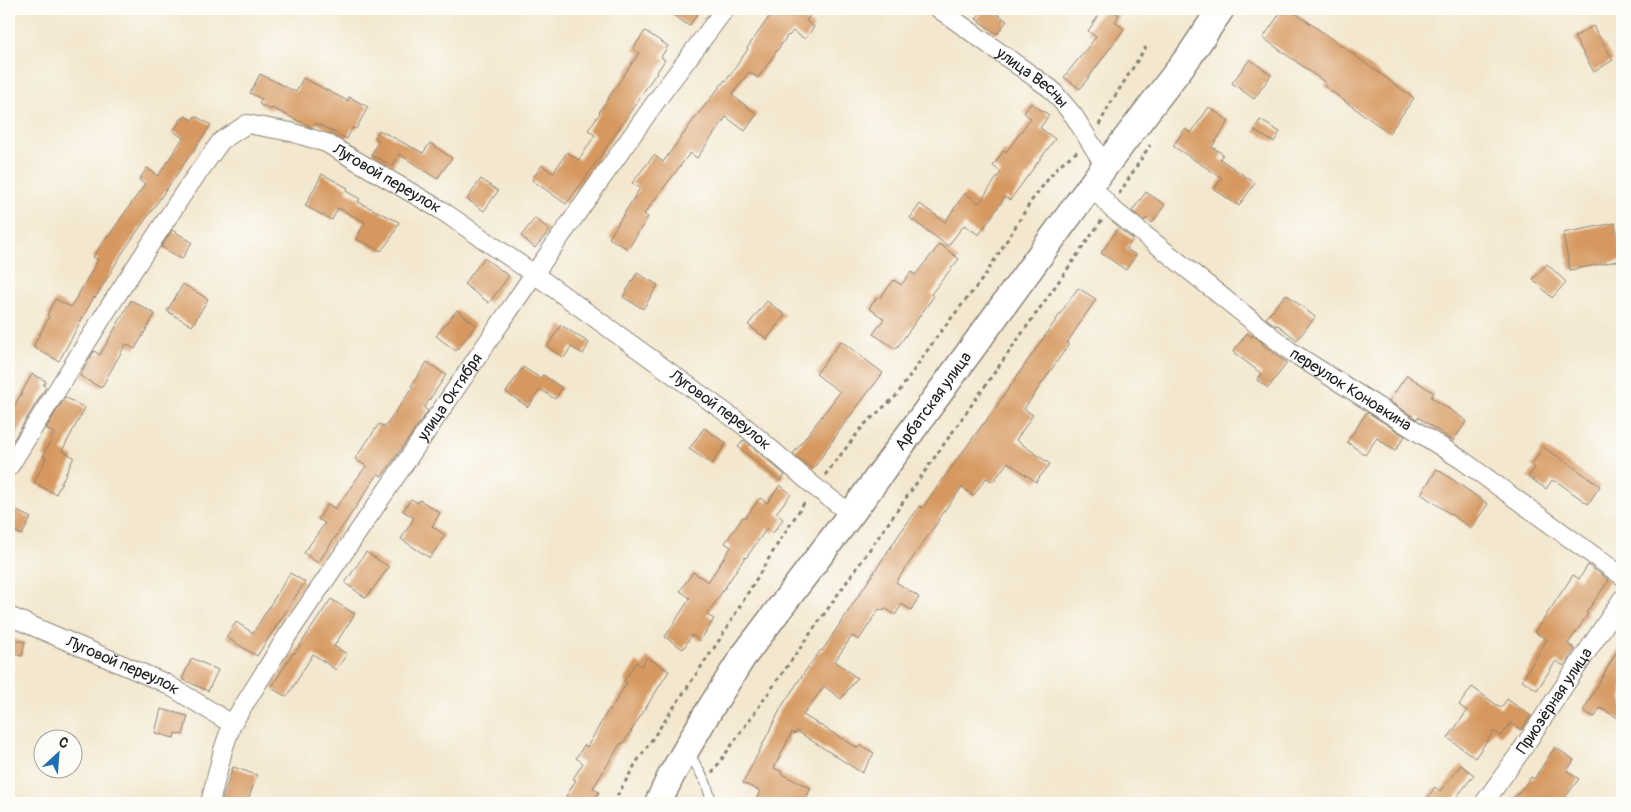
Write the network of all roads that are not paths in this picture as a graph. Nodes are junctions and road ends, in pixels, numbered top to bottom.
1 (724, 9) edge
2 (939, 9) edge
3 (1222, 9) edge
4 (1099, 176) junction
5 (534, 274) junction
6 (9, 466) edge
7 (851, 514) junction
8 (1622, 576) edge
9 (1622, 598) edge
10 (9, 616) edge
11 (232, 724) junction
12 (687, 749) junction
13 (210, 803) edge
14 (658, 803) edge
15 (712, 803) edge
16 (1484, 803) edge

1 - 5 street, улица Октября
2 - 4 street, улица Весны
3 - 4 main road, Арбатская улица
4 - 7 main road, Арбатская улица
4 - 8 street, переулок Коновкина
5 - 6 street, Луговой переулок
5 - 7 street, Луговой переулок
5 - 11 street, улица Октября
7 - 12 main road, Арбатская улица
9 - 16 street, Приозёрная улица
10 - 11 street, Луговой переулок
11 - 13 street, улица Октября
12 - 14 main road, Арбатская улица
12 - 15 lane

